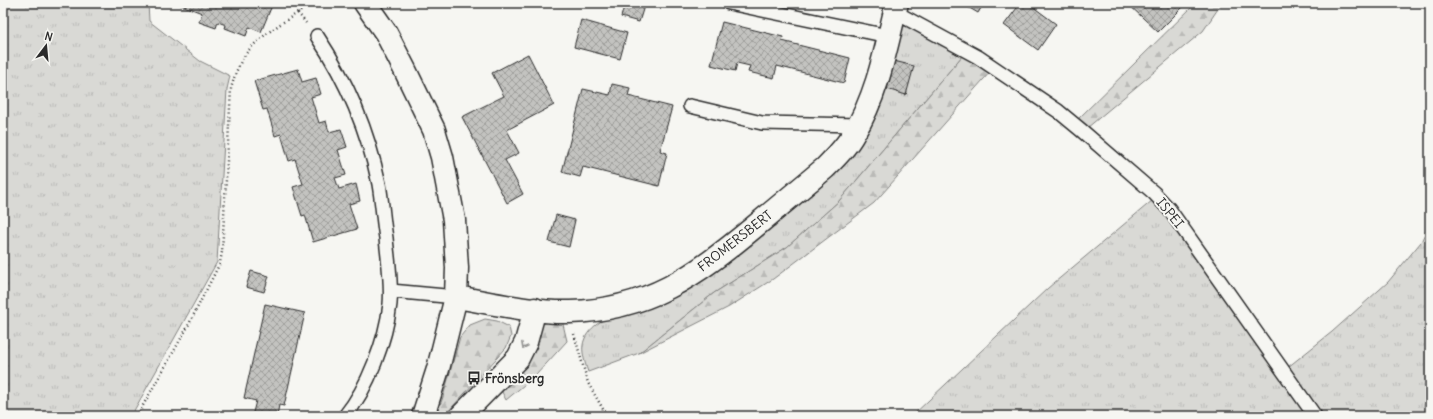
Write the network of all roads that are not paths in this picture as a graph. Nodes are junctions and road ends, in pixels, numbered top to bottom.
1 (365, 3) edge
2 (729, 3) edge
3 (896, 7) edge
4 (317, 36) dead end
5 (888, 36) junction
6 (690, 106) dead end
7 (859, 125) junction
8 (391, 291) junction
9 (456, 296) junction
10 (535, 309) junction
11 (345, 416) edge
12 (423, 416) edge
13 (461, 416) edge
14 (1315, 416) edge

1 - 9 street
2 - 5 lane
3 - 5 street, FROMERSBERT
3 - 14 lane, ISPEI
4 - 8 lane
5 - 7 street, FROMERSBERT
6 - 7 lane
7 - 10 street, FROMERSBERT
8 - 9 lane
8 - 11 lane
9 - 10 street, FROMERSBERT
9 - 12 street
10 -> 13 street

